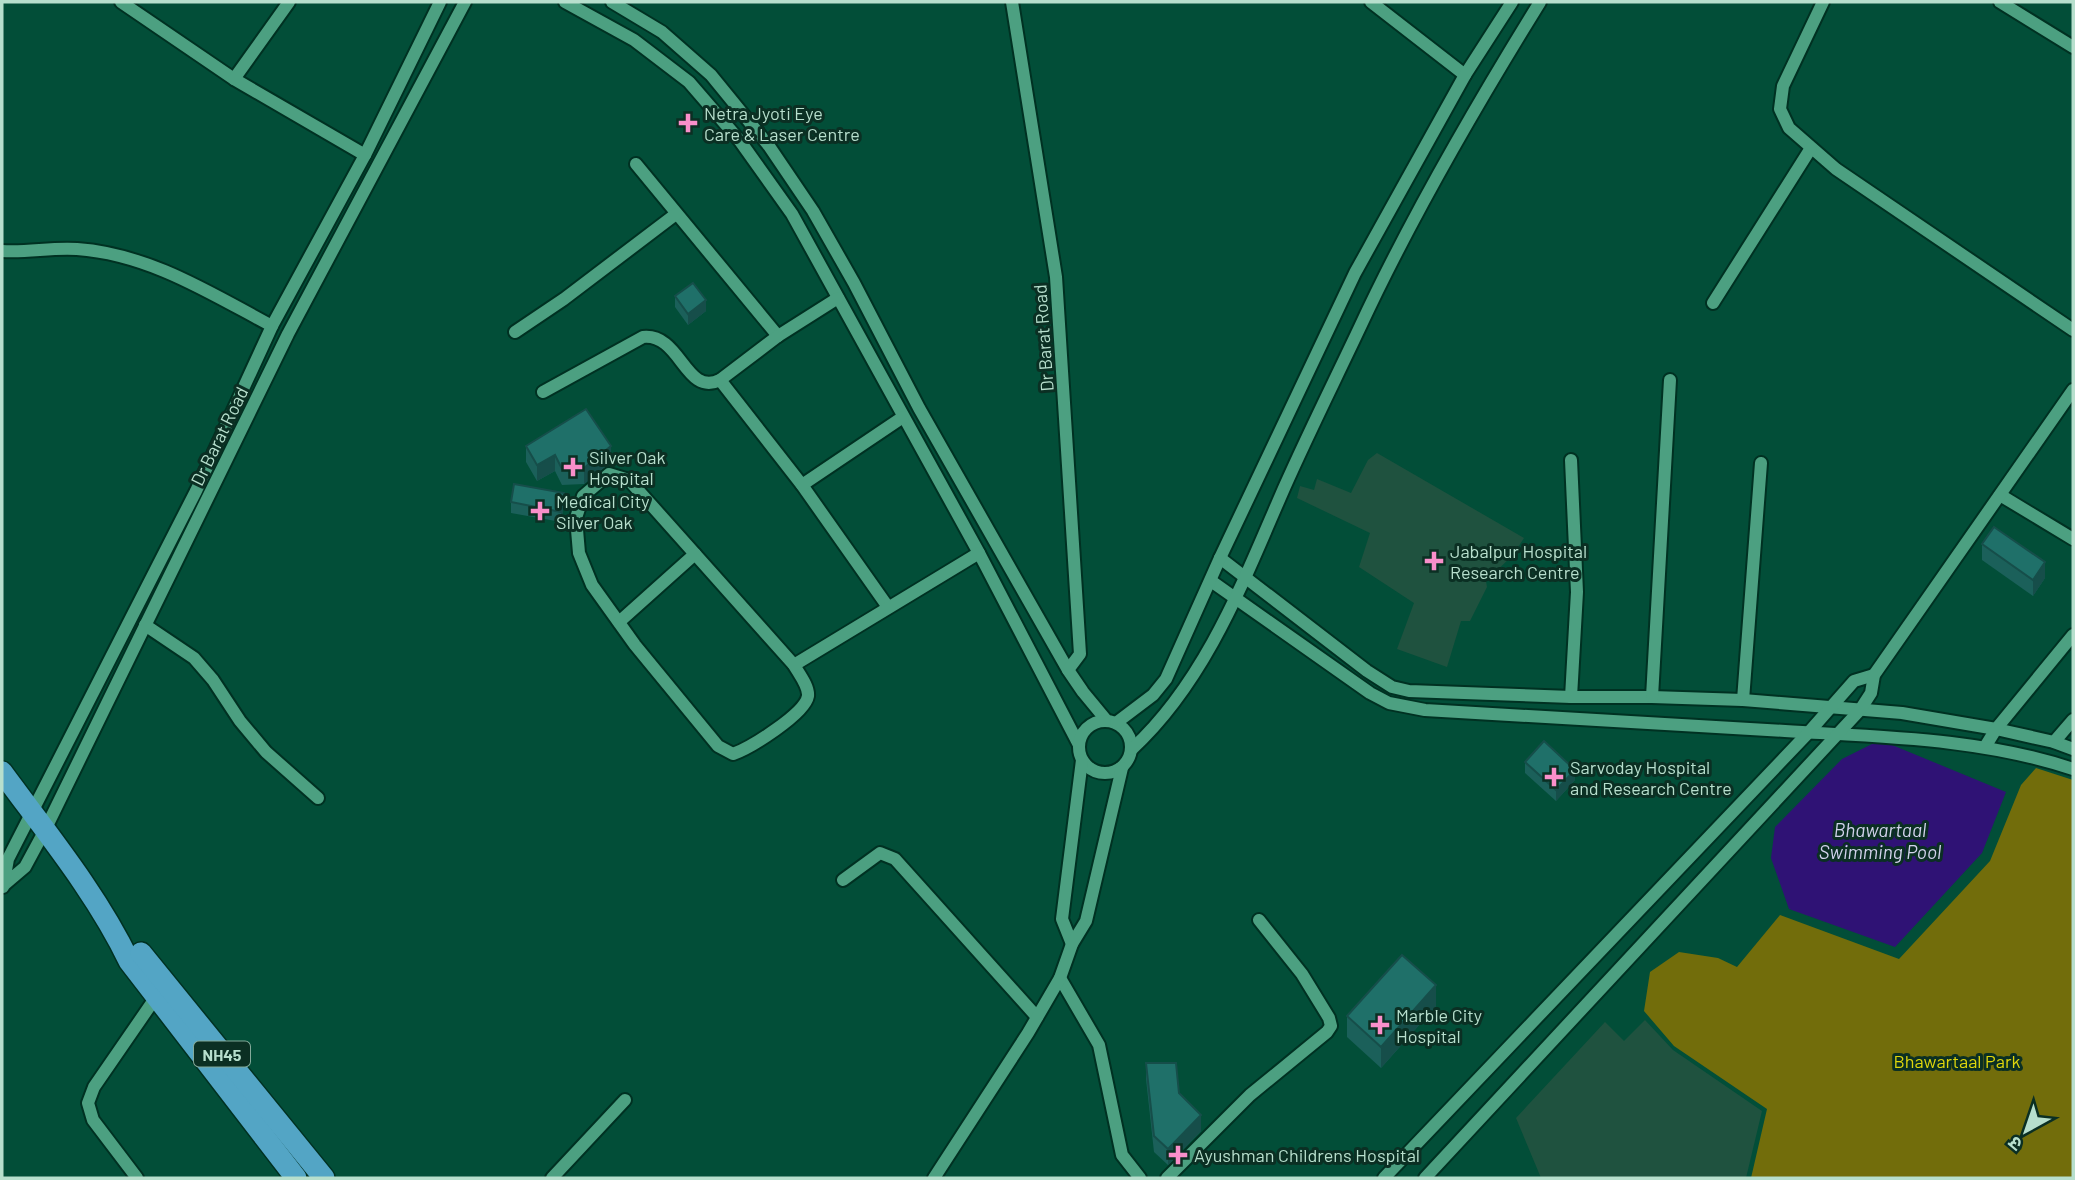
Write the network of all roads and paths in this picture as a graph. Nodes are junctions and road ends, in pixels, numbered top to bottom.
1 (121, 2) edge
2 (289, 2) edge
3 (440, 2) edge
4 (465, 2) edge
5 (565, 2) edge
6 (612, 2) edge
7 (1012, 2) edge
8 (1371, 2) edge
9 (1512, 2) edge
10 (1539, 2) edge
11 (1823, 2) edge
12 (2000, 2) edge
13 (2073, 47) edge
14 (1465, 75) junction
15 (234, 79) junction
16 (1811, 148) junction
17 (365, 155) junction
18 (636, 164) dead end
19 (676, 214) junction
20 (2, 251) edge
21 (838, 298) junction
22 (1713, 303) dead end
23 (272, 326) junction
24 (2073, 330) edge
25 (515, 332) dead end
26 (778, 336) junction
27 (720, 380) junction
28 (1670, 380) dead end
29 (2073, 390) edge
30 (543, 393) dead end
31 (903, 417) junction
32 (1571, 460) dead end
33 (1762, 463) dead end
34 (802, 485) junction
35 (2000, 495) junction
36 (2073, 539) edge
37 (979, 553) junction
38 (695, 554) junction
39 (1220, 558) junction
40 (1245, 576) junction
41 (1211, 581) junction
42 (1236, 600) junction
43 (888, 607) junction
44 (618, 622) junction
45 (145, 625) junction
46 (2073, 635) edge
47 (794, 665) junction
48 (1068, 670) junction
49 (1874, 675) junction
50 (1652, 696) junction
51 (1571, 697) junction
52 (1743, 700) junction
53 (1832, 707) junction
54 (1860, 710) junction
55 (2073, 720) edge
56 (1112, 722) junction
57 (1996, 729) junction
58 (1809, 732) junction
59 (1839, 734) junction
60 (2054, 742) junction
61 (1079, 745) junction
62 (1985, 747) junction
63 (1132, 749) junction
64 (2073, 749) edge
65 (1082, 760) junction
66 (1122, 768) junction
67 (2073, 769) edge
68 (2, 772) edge
69 (318, 798) dead end
70 (32, 812) junction
71 (45, 830) junction
72 (843, 880) dead end
73 (3, 887) edge
74 (1259, 920) dead end
75 (117, 935) junction
76 (1072, 944) junction
77 (1060, 978) junction
78 (156, 997) junction
79 (1037, 1017) junction
80 (625, 1100) dead end
81 (137, 1178) edge
82 (296, 1178) edge
83 (324, 1178) edge
84 (552, 1178) edge
85 (934, 1178) edge
86 (1140, 1178) edge
87 (1167, 1178) edge
88 (1384, 1178) edge
89 (1425, 1178) edge

1 - 15 street
2 - 15 street
3 - 17 street, Dr Barat Road
4 - 45 street, Dr Barat Road
5 - 21 street
6 - 48 street
7 - 48 street, Dr Barat Road
8 - 14 street
9 - 14 street
10 - 40 street
11 - 16 street
12 - 13 street
14 - 39 street
15 - 17 street
16 - 22 street
16 - 24 street
17 - 23 street, Dr Barat Road
18 - 19 street
19 - 25 street
19 - 26 street
20 - 23 street
21 - 26 street
21 - 31 street
23 - 70 street, Dr Barat Road
26 - 27 street
27 - 30 street
27 - 34 street
28 - 50 street
29 - 35 street
31 - 34 street
31 - 37 street
32 - 51 street
33 - 52 street
34 - 43 street
35 - 36 street
35 - 49 street
37 - 43 street
37 - 61 street
38 - 44 street
38 - 44 street
38 - 47 street
39 - 40 street
39 - 41 street
40 - 42 street
40 - 51 street
41 - 42 street
41 - 56 street
42 - 58 street
42 - 63 street
43 - 47 street
44 - 47 street
45 - 69 street
45 - 71 street, Dr Barat Road
46 - 57 street
48 - 56 street
49 - 53 street
49 - 54 street
50 - 51 street
50 - 52 street
52 - 53 street
53 - 54 street
53 - 58 street
54 - 57 street
54 - 59 street
55 - 60 street
56 - 61 street
56 - 63 street
57 - 60 street
57 - 62 street
58 - 59 street
58 - 88 street
59 - 62 street
59 - 89 street
60 - 64 street
61 - 65 street
62 - 67 street
63 - 66 street
65 - 66 street
65 - 76 street
66 - 76 street
68 - 70 highway, NH45
70 - 71 highway, NH45
70 - 73 street, Dr Barat Road
71 - 73 street, Dr Barat Road
71 - 75 highway, NH45
72 - 79 street
74 - 87 street
75 - 78 highway, NH45
75 - 83 highway, NH45
76 - 77 street
77 - 79 street
77 - 86 street
78 - 81 street
78 - 82 highway, NH45
79 - 85 street
80 - 84 street

